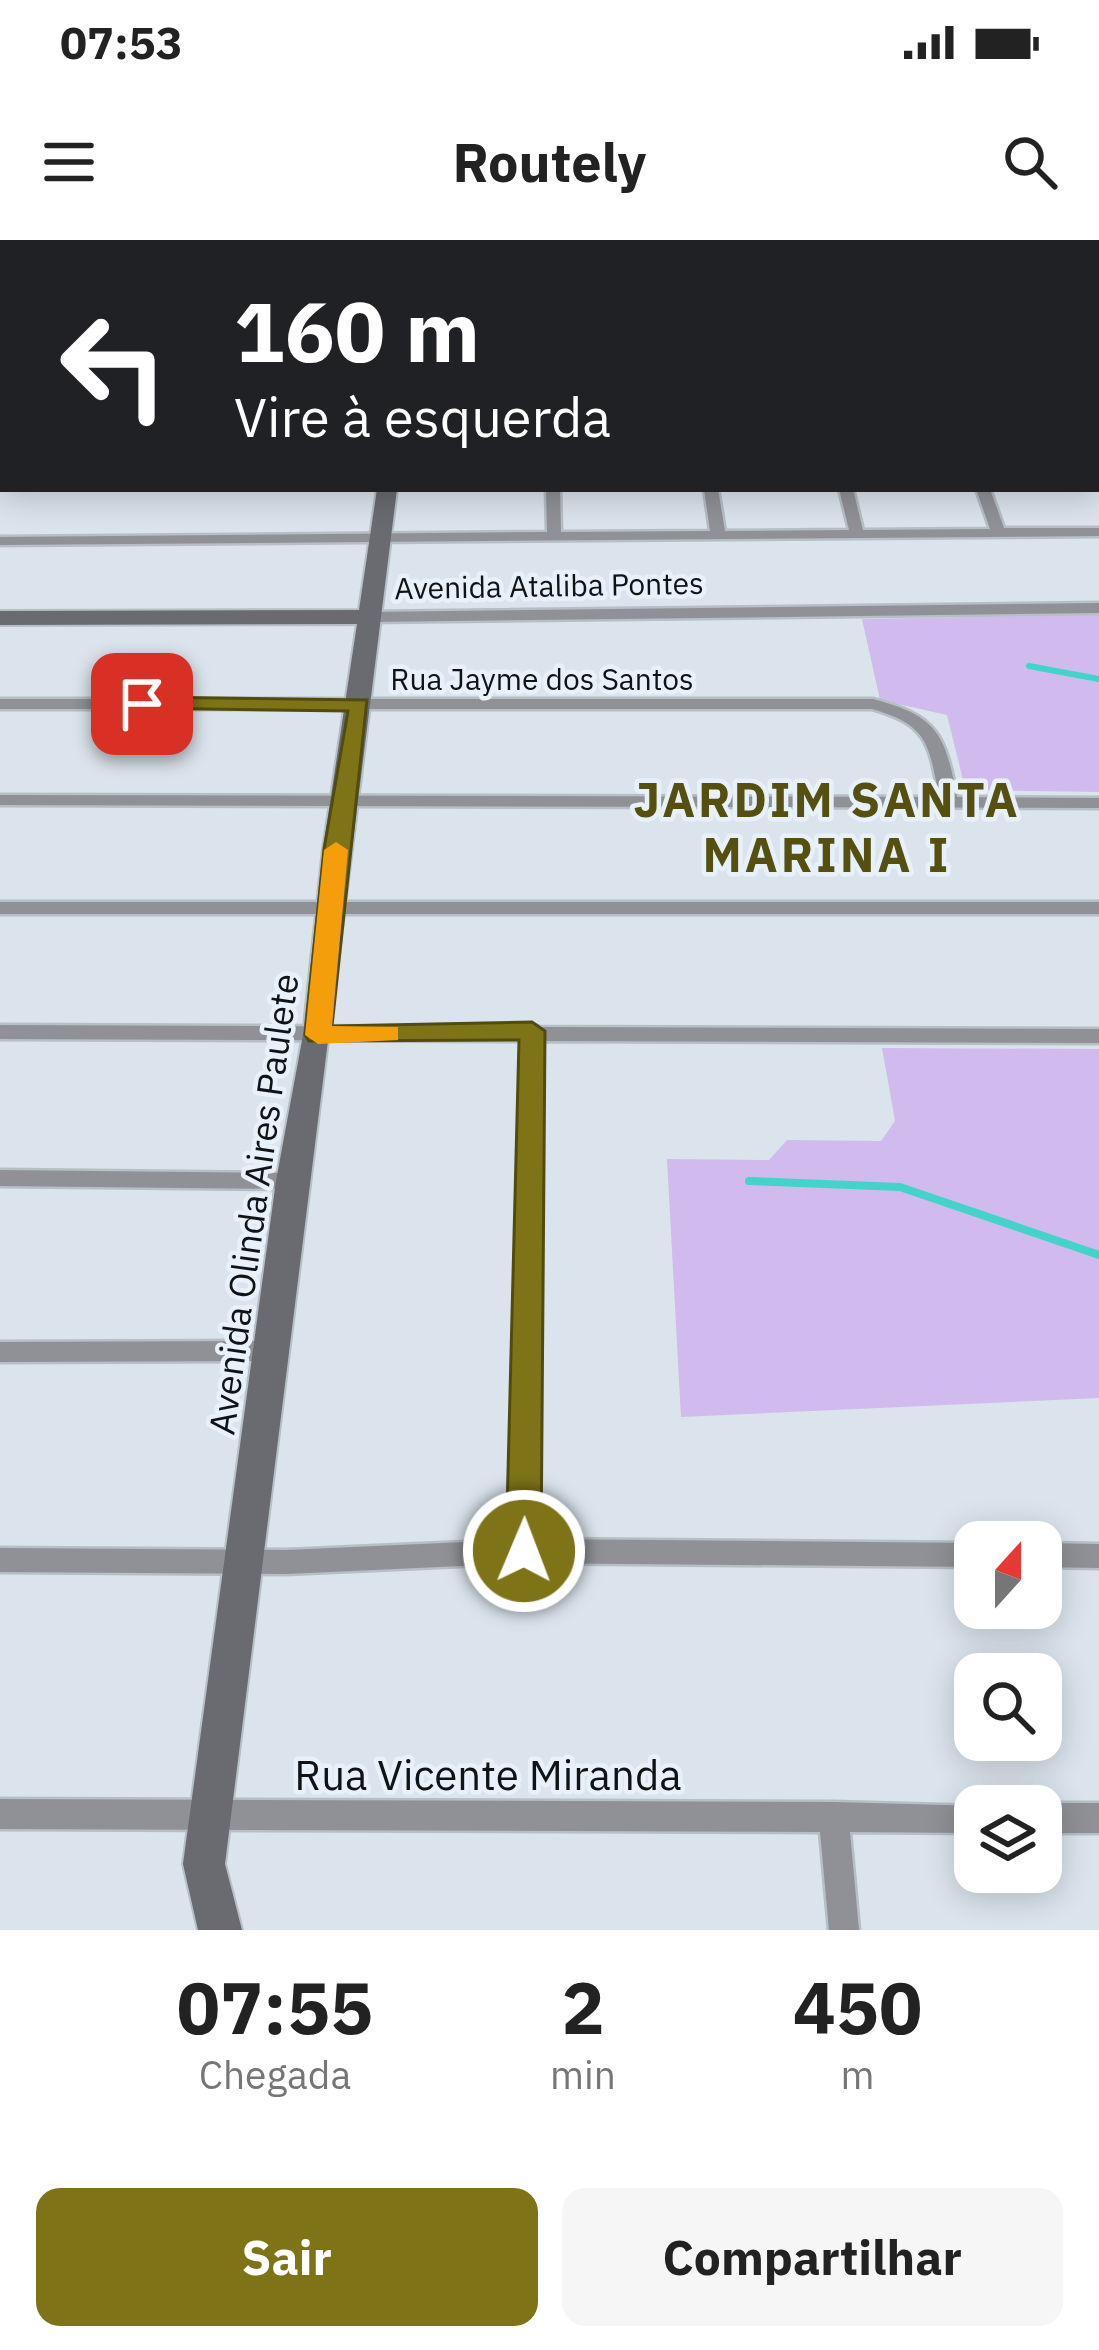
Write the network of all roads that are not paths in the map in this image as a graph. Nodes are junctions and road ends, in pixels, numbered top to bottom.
1 (387, 492) edge
2 (553, 492) edge
3 (711, 492) edge
4 (847, 492) edge
5 (983, 492) edge
6 (998, 532) junction
7 (1099, 532) edge
8 (857, 533) junction
9 (718, 535) junction
10 (554, 537) junction
11 (379, 541) junction
12 (0, 542) edge
13 (1099, 608) edge
14 (369, 617) junction
15 (0, 618) edge
16 (0, 704) edge
17 (359, 704) junction
18 (0, 800) edge
19 (949, 800) junction
20 (343, 801) junction
21 (1099, 802) edge
22 (334, 906) junction
23 (0, 908) edge
24 (1099, 908) edge
25 (532, 1031) junction
26 (0, 1032) edge
27 (318, 1035) junction
28 (1099, 1036) edge
29 (0, 1178) edge
30 (292, 1181) junction
31 (269, 1351) junction
32 (0, 1352) edge
33 (524, 1551) junction
34 (954, 1555) edge
35 (1062, 1556) edge
36 (1099, 1556) edge
37 (0, 1560) edge
38 (243, 1562) junction
39 (210, 1813) junction
40 (0, 1814) edge
41 (834, 1817) junction
42 (954, 1818) edge
43 (1062, 1818) edge
44 (1099, 1818) edge
45 (220, 1930) edge
46 (844, 1930) edge

1 - 11 street, Avenida Olinda Aires Paulete
2 - 10 street
3 - 9 street
4 - 8 street
5 - 6 street
6 - 7 street
6 - 8 street
8 - 9 street
9 - 10 street
10 - 11 street
11 - 12 street
11 - 14 street, Avenida Olinda Aires Paulete
13 - 14 street, Avenida Ataliba Pontes
14 - 15 street, Avenida Ataliba Pontes
14 - 17 street, Avenida Olinda Aires Paulete
16 - 17 street, Rua Jayme dos Santos
17 - 19 street, Rua Jayme dos Santos
17 - 20 street, Avenida Olinda Aires Paulete
18 - 20 street
19 - 20 street
19 - 21 street
20 - 22 street, Avenida Olinda Aires Paulete
22 - 23 street
22 - 24 street
22 - 27 street, Avenida Olinda Aires Paulete
25 - 27 street
25 - 28 street
25 - 33 street
26 - 27 street
27 - 30 street, Avenida Olinda Aires Paulete
29 - 30 street
30 - 31 street, Avenida Olinda Aires Paulete
31 - 32 street
31 - 38 street, Avenida Olinda Aires Paulete
33 - 34 street
33 - 38 street
35 - 36 street
37 - 38 street
38 - 39 street, Avenida Olinda Aires Paulete
39 - 40 street, Rua Vicente Miranda
39 - 41 street, Rua Vicente Miranda
39 - 45 street, Avenida Olinda Aires Paulete
41 - 42 street, Rua Vicente Miranda
41 - 46 street
43 - 44 street

